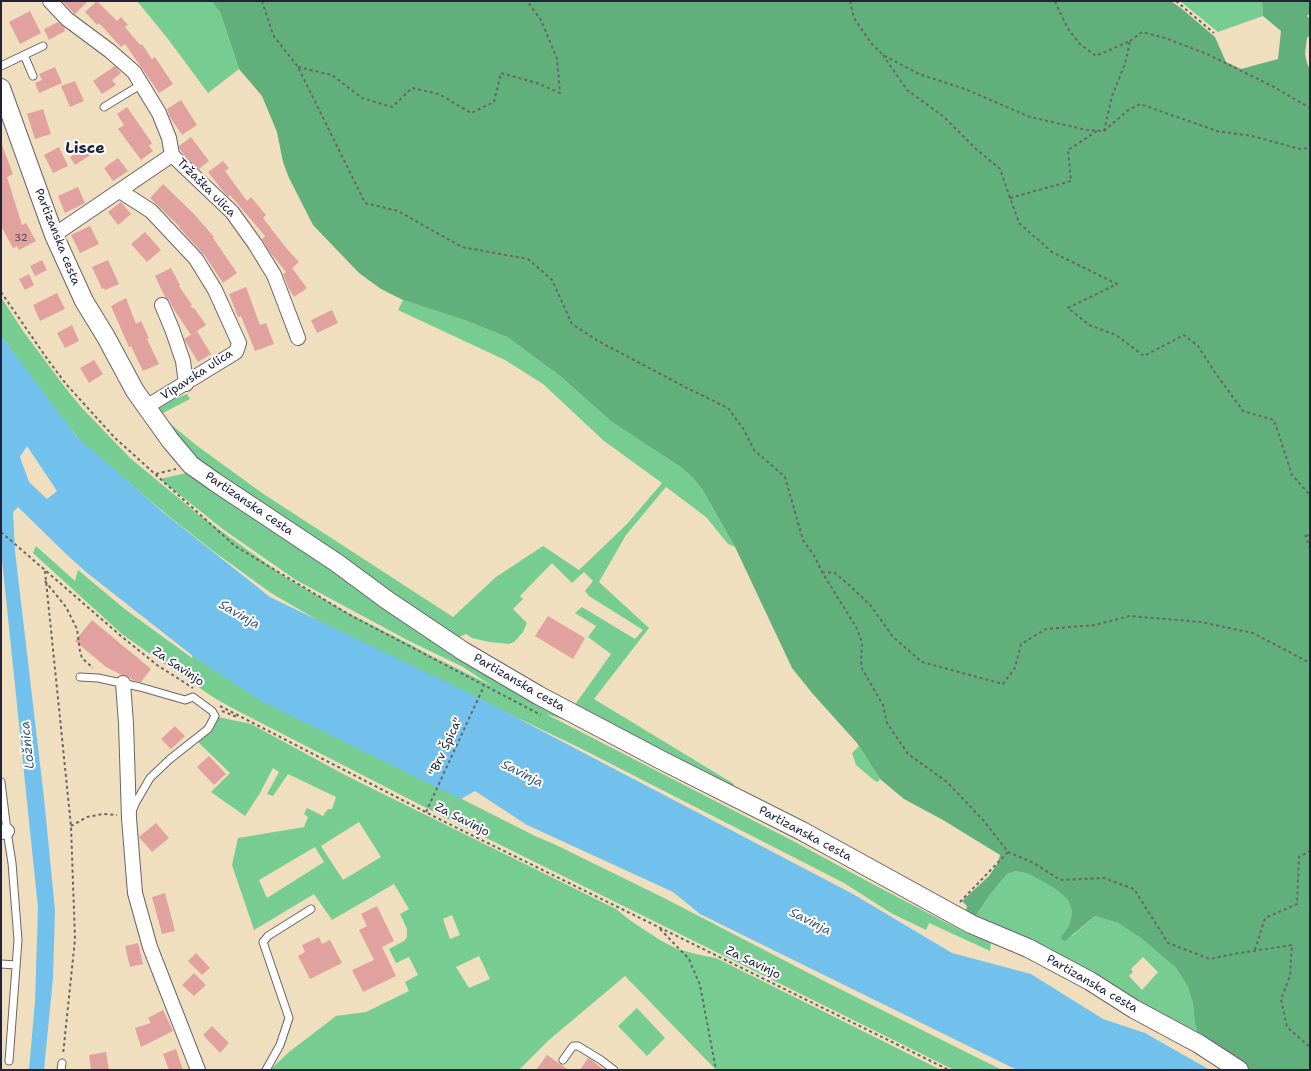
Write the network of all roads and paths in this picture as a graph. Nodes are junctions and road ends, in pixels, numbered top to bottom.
1 (50, 1) edge
2 (262, 1) edge
3 (527, 1) edge
4 (850, 1) edge
5 (1056, 1) edge
6 (1176, 1) edge
7 (1214, 33) dead end
8 (1130, 41) junction
9 (43, 46) dead end
10 (24, 55) junction
11 (883, 55) junction
12 (1, 66) edge
13 (298, 67) junction
14 (33, 76) dead end
15 (142, 84) junction
16 (1, 88) edge
17 (104, 107) dead end
18 (1310, 108) edge
19 (1097, 131) junction
20 (1104, 132) junction
21 (1310, 148) edge
22 (172, 155) junction
23 (120, 190) junction
24 (1010, 198) junction
25 (54, 235) junction
26 (1, 292) edge
27 (162, 305) dead end
28 (298, 338) dead end
29 (186, 384) junction
30 (146, 408) junction
31 (191, 465) junction
32 (156, 474) junction
33 (1310, 495) edge
34 (1, 532) edge
35 (1310, 536) edge
36 (1310, 549) edge
37 (44, 570) junction
38 (822, 572) junction
39 (45, 581) junction
40 (1310, 663) edge
41 (93, 668) dead end
42 (80, 678) dead end
43 (123, 683) junction
44 (196, 690) dead end
45 (216, 703) dead end
46 (215, 708) dead end
47 (249, 721) junction
48 (1, 782) edge
49 (426, 812) junction
50 (129, 818) junction
51 (71, 826) junction
52 (4, 831) edge
53 (1310, 851) edge
54 (1008, 852) junction
55 (957, 905) dead end
56 (311, 909) dead end
57 (658, 927) junction
58 (1254, 950) junction
59 (1, 964) edge
60 (16, 965) junction
61 (1310, 1047) edge
62 (563, 1060) dead end
63 (9, 1062) dead end
64 (62, 1067) edge
65 (198, 1070) edge
66 (266, 1070) edge
67 (614, 1070) edge
68 (716, 1070) edge
69 (949, 1070) edge
70 (1239, 1070) edge

1 - 15 street, Tržaška ulica
2 - 13 path
3 - 13 path
4 - 11 path
5 - 8 path
6 - 7 path
8 - 18 path
8 - 20 path
9 - 10 lane
10 - 12 lane
10 - 14 lane
11 - 19 path
11 - 24 path
13 - 38 path
15 - 17 lane
15 - 22 street, Tržaška ulica
16 - 25 street, Partizanska cesta
19 - 20 path
19 - 24 path
20 - 21 path
22 - 23 street
22 - 28 street, Tržaška ulica
23 - 25 street
23 - 29 street, Vipavska ulica
24 - 33 path
25 - 30 street, Partizanska cesta
26 - 32 path
27 - 29 street
29 - 30 street, Vipavska ulica
30 - 31 street, Partizanska cesta
31 - 32 path
31 - 70 street, Partizanska cesta
32 - 49 path, "Brv Špica"
34 - 37 path, Za Savinjo
35 - 36 path
37 - 39 path
37 - 44 path, Za Savinjo
38 - 40 path
38 - 54 path
39 - 41 path
39 - 51 path
42 - 43 lane
43 - 50 street
43 - 50 lane
45 - 47 path, Za Savinjo
46 - 47 path
47 - 49 path, Za Savinjo
48 - 52 lane
49 - 57 path, Za Savinjo
50 - 51 path
50 - 65 street
51 - 64 path
52 - 60 lane
53 - 58 path
54 - 55 path
54 - 58 path
56 - 66 lane
57 - 68 path
57 - 69 path, Za Savinjo
58 - 61 path
59 - 60 lane
60 - 63 lane
62 - 67 lane

